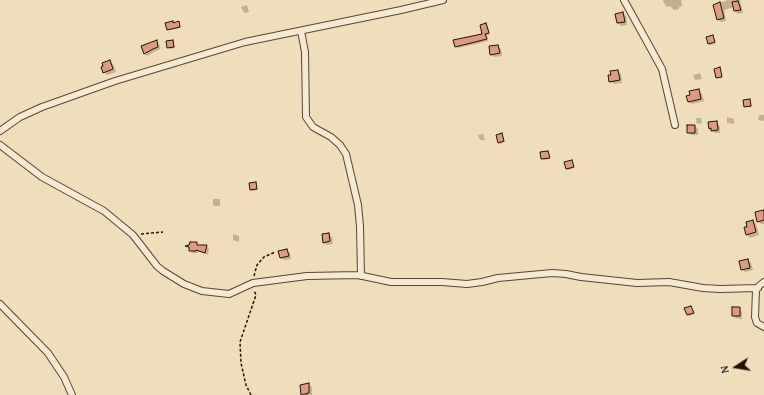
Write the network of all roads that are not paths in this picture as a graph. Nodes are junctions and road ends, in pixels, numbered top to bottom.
1 (443, 0) edge
2 (624, 0) edge
3 (301, 31) junction
4 (675, 125) dead end
5 (0, 131) edge
6 (0, 144) edge
7 (361, 276) junction
8 (764, 282) edge
9 (758, 288) junction
10 (0, 304) edge
11 (764, 328) edge
12 (72, 395) edge

1 - 3 street
2 - 4 street
3 - 5 street
3 - 7 street
6 - 7 street
7 - 9 street
8 - 9 street
9 - 11 street
10 - 12 street

